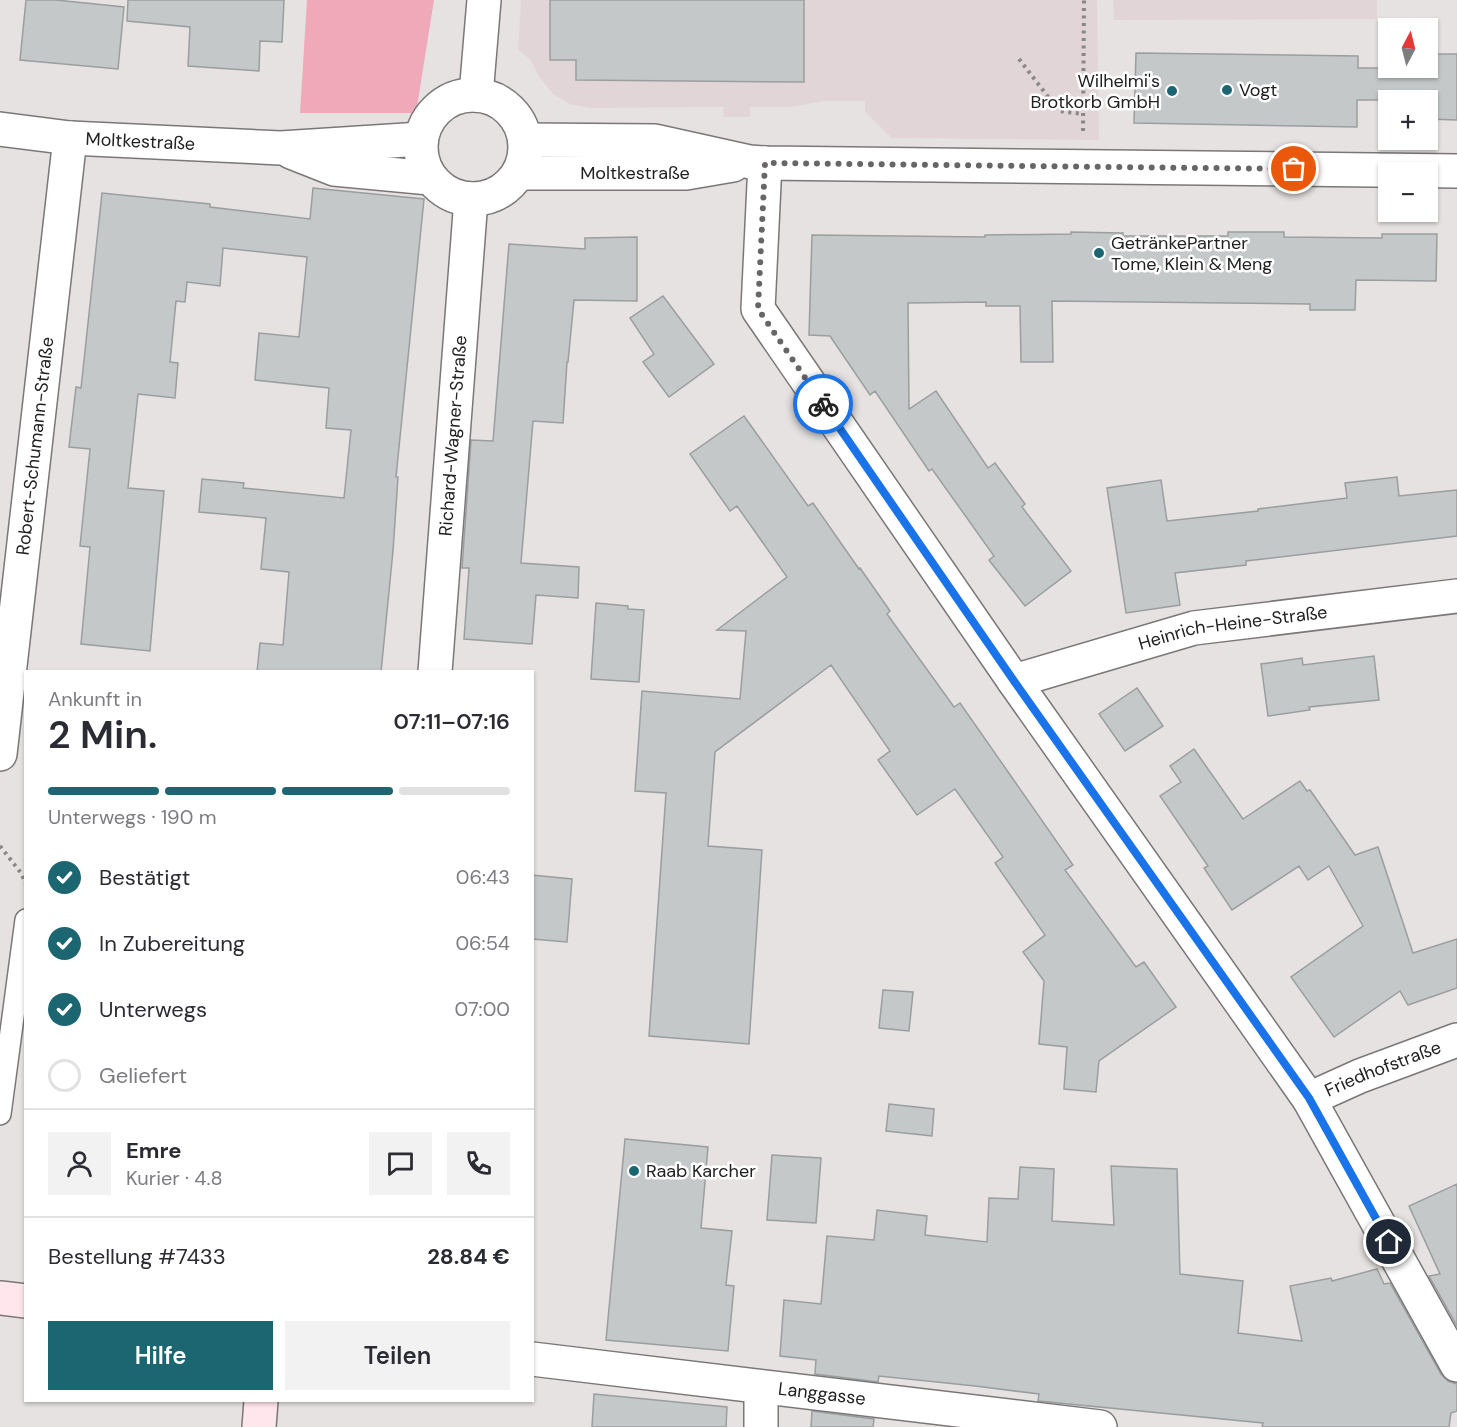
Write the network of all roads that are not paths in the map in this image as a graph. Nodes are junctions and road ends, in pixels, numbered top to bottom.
1 (484, 0) edge
2 (477, 95) junction
3 (0, 129) edge
4 (70, 138) junction
5 (421, 139) junction
6 (525, 140) junction
7 (281, 148) junction
8 (757, 163) junction
9 (1457, 171) edge
10 (519, 173) junction
11 (430, 178) junction
12 (471, 199) junction
13 (1457, 596) edge
14 (435, 670) edge
15 (1014, 681) junction
16 (0, 754) edge
17 (24, 935) edge
18 (1457, 1040) edge
19 (1309, 1098) junction
20 (0, 1114) edge
21 (0, 1298) edge
22 (24, 1301) edge
23 (539, 1359) edge
24 (1457, 1365) edge
25 (761, 1387) junction
26 (261, 1402) edge
27 (259, 1427) edge
28 (761, 1427) edge
29 (1100, 1427) edge

1 - 2 street
2 - 5 street
2 - 6 street
3 - 4 street, Moltkestraße
4 - 7 street, Moltkestraße
4 - 16 street, Robert-Schumann-Straße
5 - 7 street, Moltkestraße
5 - 11 street
6 - 8 street, Moltkestraße
6 - 10 street
7 - 11 street, Moltkestraße
8 - 9 street, Moltkestraße
8 - 10 street, Moltkestraße
8 - 15 street
10 - 12 street
11 - 12 street
12 - 14 street, Richard-Wagner-Straße
13 - 15 street, Heinrich-Heine-Straße
15 - 19 street
17 - 20 lane
18 - 19 street, Friedhofstraße
19 - 24 street
21 - 22 main road
23 - 25 street, Langgasse
25 - 28 street
25 - 29 street, Langgasse
26 - 27 main road

